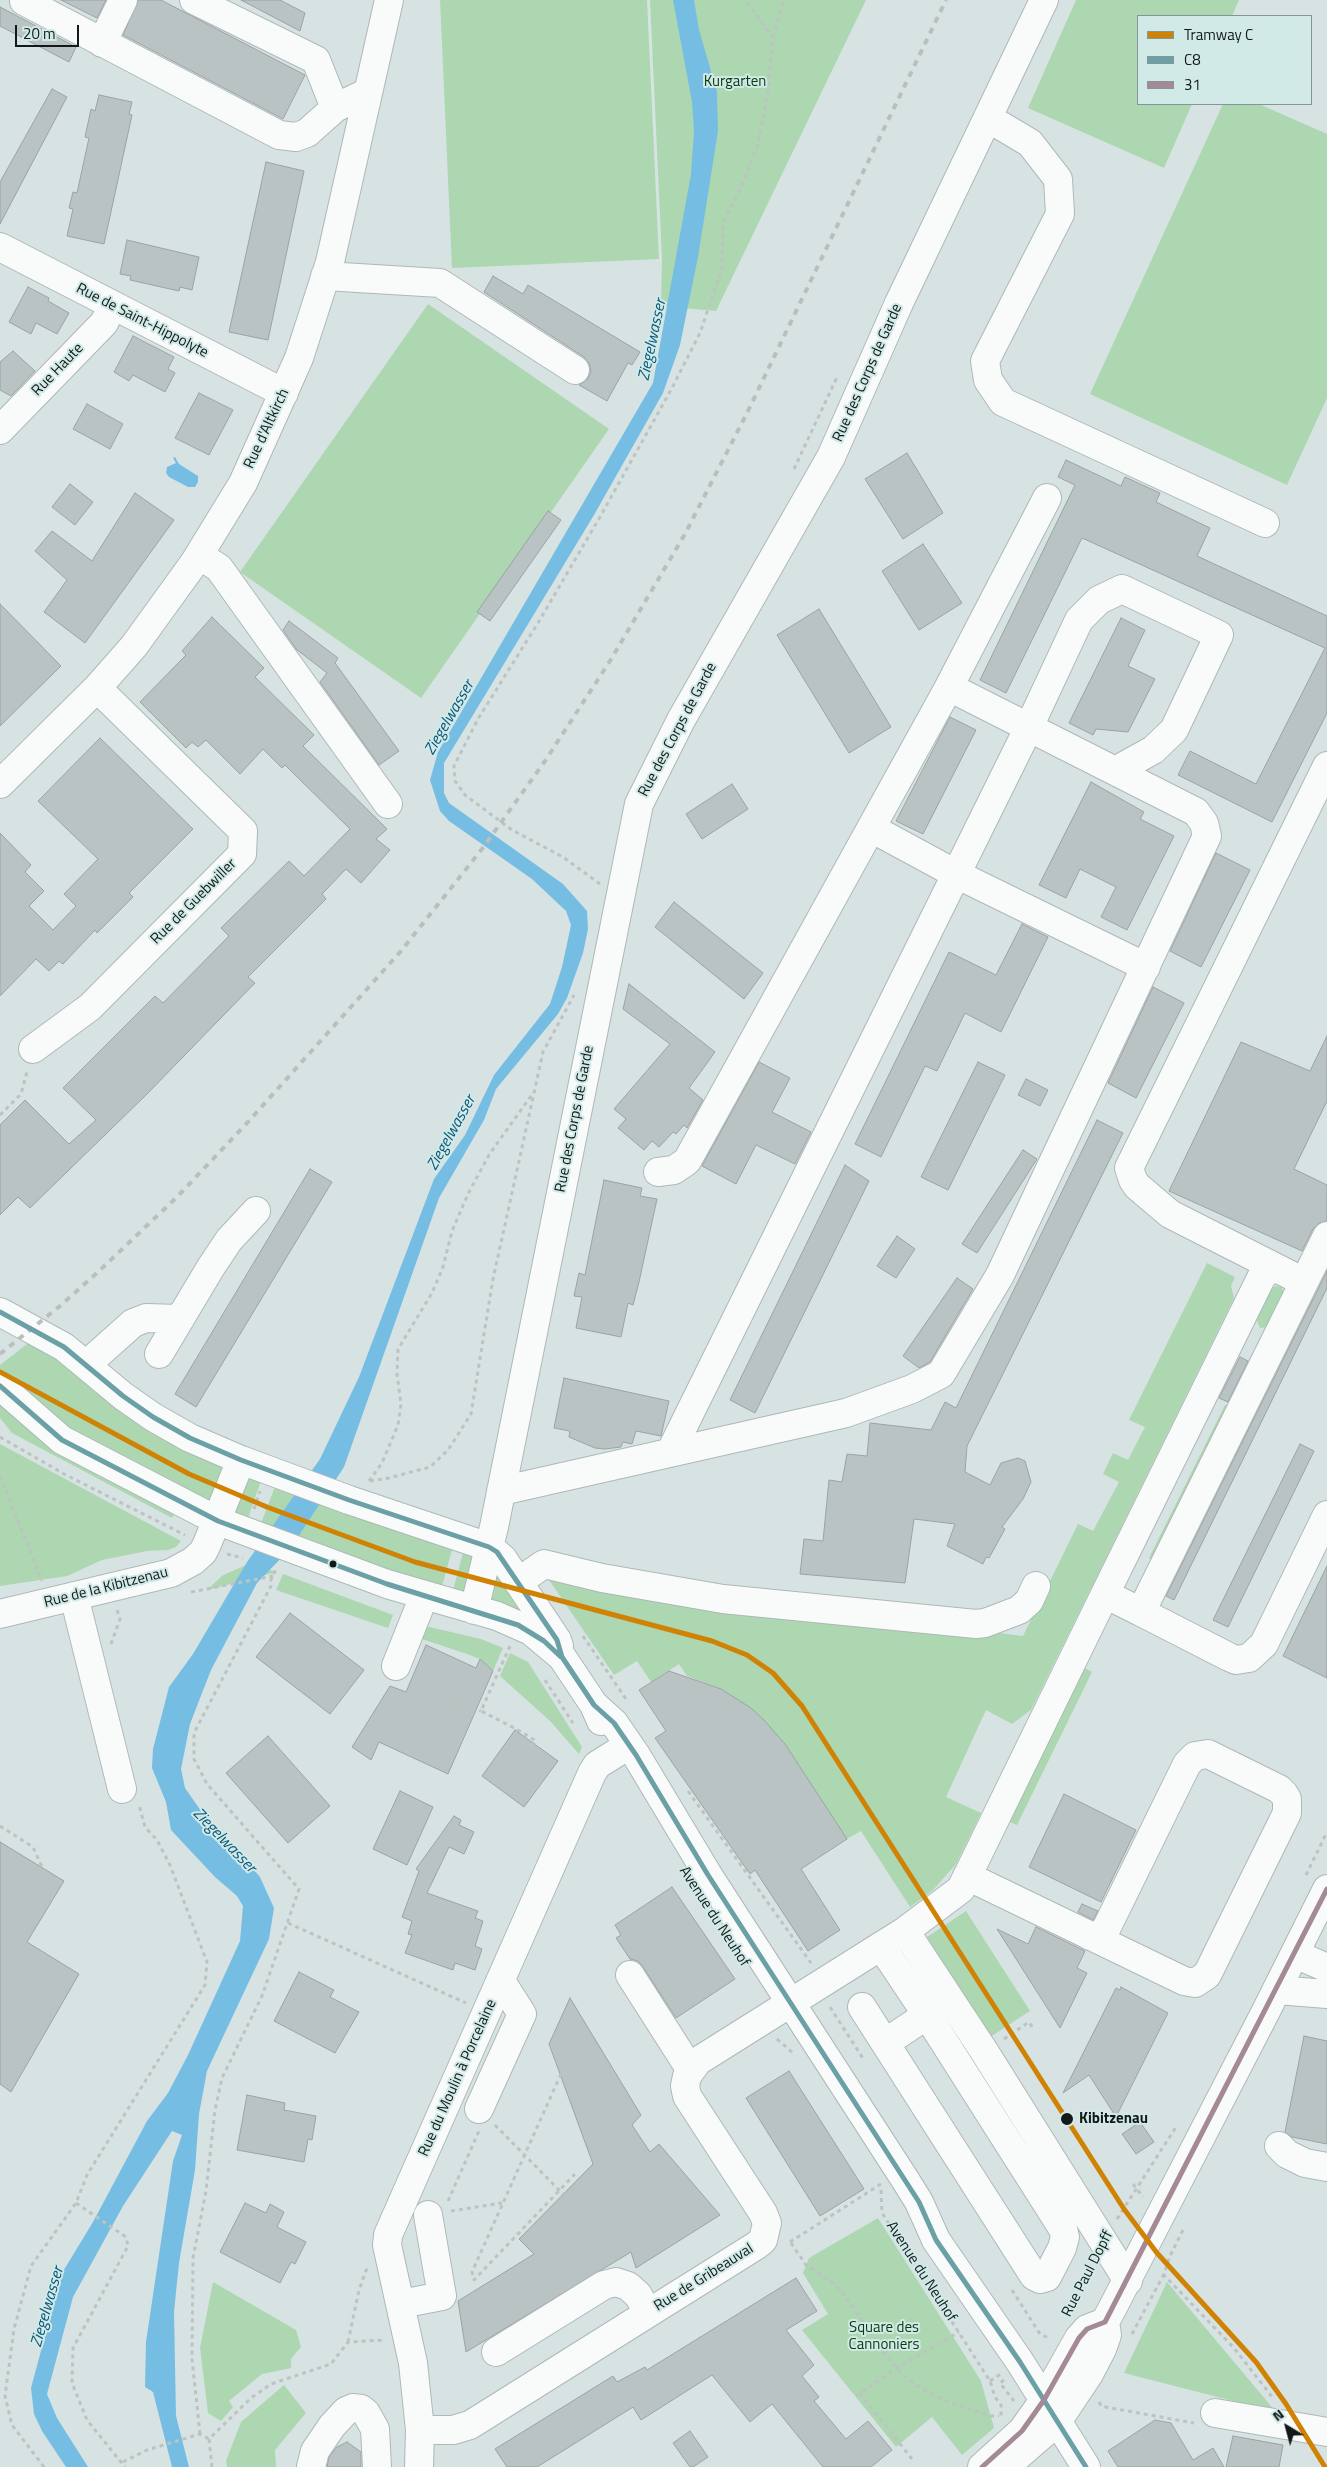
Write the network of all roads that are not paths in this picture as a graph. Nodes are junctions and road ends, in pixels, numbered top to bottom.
1 (123, 0) edge
2 (194, 0) edge
3 (389, 0) edge
4 (1044, 0) edge
5 (24, 1) edge
6 (102, 43) junction
7 (368, 92) junction
8 (335, 108) junction
9 (988, 118) junction
10 (0, 248) edge
11 (325, 276) junction
12 (112, 307) junction
13 (575, 370) dead end
14 (284, 393) junction
15 (0, 430) edge
16 (1047, 498) dead end
17 (1266, 523) dead end
18 (199, 555) junction
19 (949, 687) junction
20 (97, 688) junction
21 (1028, 728) junction
22 (1327, 766) edge
23 (1115, 771) junction
24 (0, 784) edge
25 (388, 804) dead end
26 (871, 828) junction
27 (956, 874) junction
28 (1146, 967) junction
29 (33, 1050) road end
30 (658, 1172) dead end
31 (256, 1211) dead end
32 (1327, 1236) edge
33 (1273, 1267) junction
34 (1304, 1282) junction
35 (0, 1312) edge
36 (180, 1319) junction
37 (159, 1354) dead end
38 (86, 1364) junction
39 (1, 1387) edge
40 (670, 1453) junction
41 (241, 1460) junction
42 (501, 1491) junction
43 (1327, 1515) edge
44 (212, 1533) junction
45 (489, 1547) junction
46 (518, 1582) junction
47 (1036, 1586) dead end
48 (1105, 1594) junction
49 (424, 1596) junction
50 (62, 1599) junction
51 (474, 1610) junction
52 (1141, 1612) junction
53 (0, 1614) edge
54 (396, 1666) dead end
55 (552, 1666) junction
56 (594, 1705) junction
57 (621, 1750) junction
58 (130, 1794) road end
59 (675, 1794) junction
60 (967, 1876) junction
61 (1327, 1889) edge
62 (905, 1931) junction
63 (1090, 1936) junction
64 (881, 1946) junction
65 (1295, 1954) junction
66 (1327, 1968) edge
67 (630, 1975) dead end
68 (501, 1980) junction
69 (1277, 1990) junction
70 (1327, 1994) edge
71 (790, 2001) junction
72 (862, 2007) dead end
73 (927, 2015) junction
74 (885, 2043) junction
75 (690, 2069) junction
76 (482, 2113) road end
77 (1280, 2146) dead end
78 (1327, 2167) edge
79 (435, 2214) road end
80 (1128, 2281) junction
81 (400, 2304) junction
82 (648, 2313) junction
83 (496, 2352) dead end
84 (1050, 2411) junction
85 (1215, 2413) road end
86 (420, 2430) junction
87 (1327, 2432) edge
88 (310, 2467) edge
89 (377, 2467) edge
90 (420, 2467) edge
91 (982, 2467) edge
92 (1005, 2467) edge
93 (1086, 2467) edge

1 - 6 street
2 - 8 street
3 - 7 street, Rue d'Altkirch
4 - 9 street, Rue des Corps de Garde
5 - 6 street
6 - 8 street
7 - 8 street
7 - 11 street, Rue d'Altkirch
9 - 17 street
9 - 42 street, Rue des Corps de Garde
10 - 12 street, Rue de Saint-Hippolyte
11 - 13 street
11 - 14 street, Rue d'Altkirch
12 - 14 street, Rue de Saint-Hippolyte
12 - 15 street, Rue Haute
14 - 18 street, Rue d'Altkirch
16 - 19 street
18 - 20 street, Rue d'Altkirch
18 - 25 street
19 - 21 street
19 - 26 street
20 - 24 street, Rue d'Altkirch
20 - 29 street, Rue de Guebwiller
21 - 23 street
21 - 23 street
21 - 27 street
22 - 33 street
23 - 28 street
26 - 27 street
26 - 30 street
27 - 28 street
27 - 40 street
28 - 40 street
31 - 36 street
32 - 34 street
33 - 34 street
33 - 48 street
34 - 52 street
35 - 38 street, Avenue du Neuhof
36 - 37 street
36 - 38 street
38 - 41 street, Avenue du Neuhof
39 - 44 street, Avenue du Neuhof
40 - 42 street
41 - 44 street
41 - 45 street, Avenue du Neuhof
42 - 45 street, Rue des Corps de Garde
43 - 52 street
44 - 49 street, Avenue du Neuhof
44 - 50 street, Rue de la Kibitzenau
45 - 46 street, Avenue du Neuhof
45 - 51 street, Rue des Corps de Garde
46 - 47 street
46 - 55 street, Avenue du Neuhof
48 - 52 street
48 - 60 street
49 - 51 street, Avenue du Neuhof
49 - 54 street
50 - 53 street, Rue de la Kibitzenau
50 - 58 street
51 - 55 street, Avenue du Neuhof
55 - 56 street, Avenue du Neuhof
56 - 57 street, Avenue du Neuhof
56 - 59 street, Avenue du Neuhof
57 - 59 street, Avenue du Neuhof
57 - 68 street, Rue du Moulin à Porcelaine
59 - 71 street, Avenue du Neuhof
60 - 62 street
60 - 63 street
61 - 65 street
62 - 64 street
62 - 80 street
63 - 63 street
64 - 71 street
64 - 73 street
65 - 66 street
65 - 69 street
67 - 75 street
68 - 76 street
68 - 81 street, Rue du Moulin à Porcelaine
69 - 70 street
69 - 80 street
71 - 75 street
71 - 84 street, Avenue du Neuhof
72 - 74 street
73 - 74 street
73 - 74 street
75 - 82 street, Rue de Gribeauval
77 - 78 street
79 - 81 street
80 - 84 street
81 - 86 street, Rue du Moulin à Porcelaine
82 - 83 street
82 - 86 street, Rue de Gribeauval
84 - 91 street
84 - 92 street
84 - 93 street, Avenue du Neuhof
85 - 87 street
86 - 90 street, Rue du Moulin à Porcelaine
88 - 89 street

